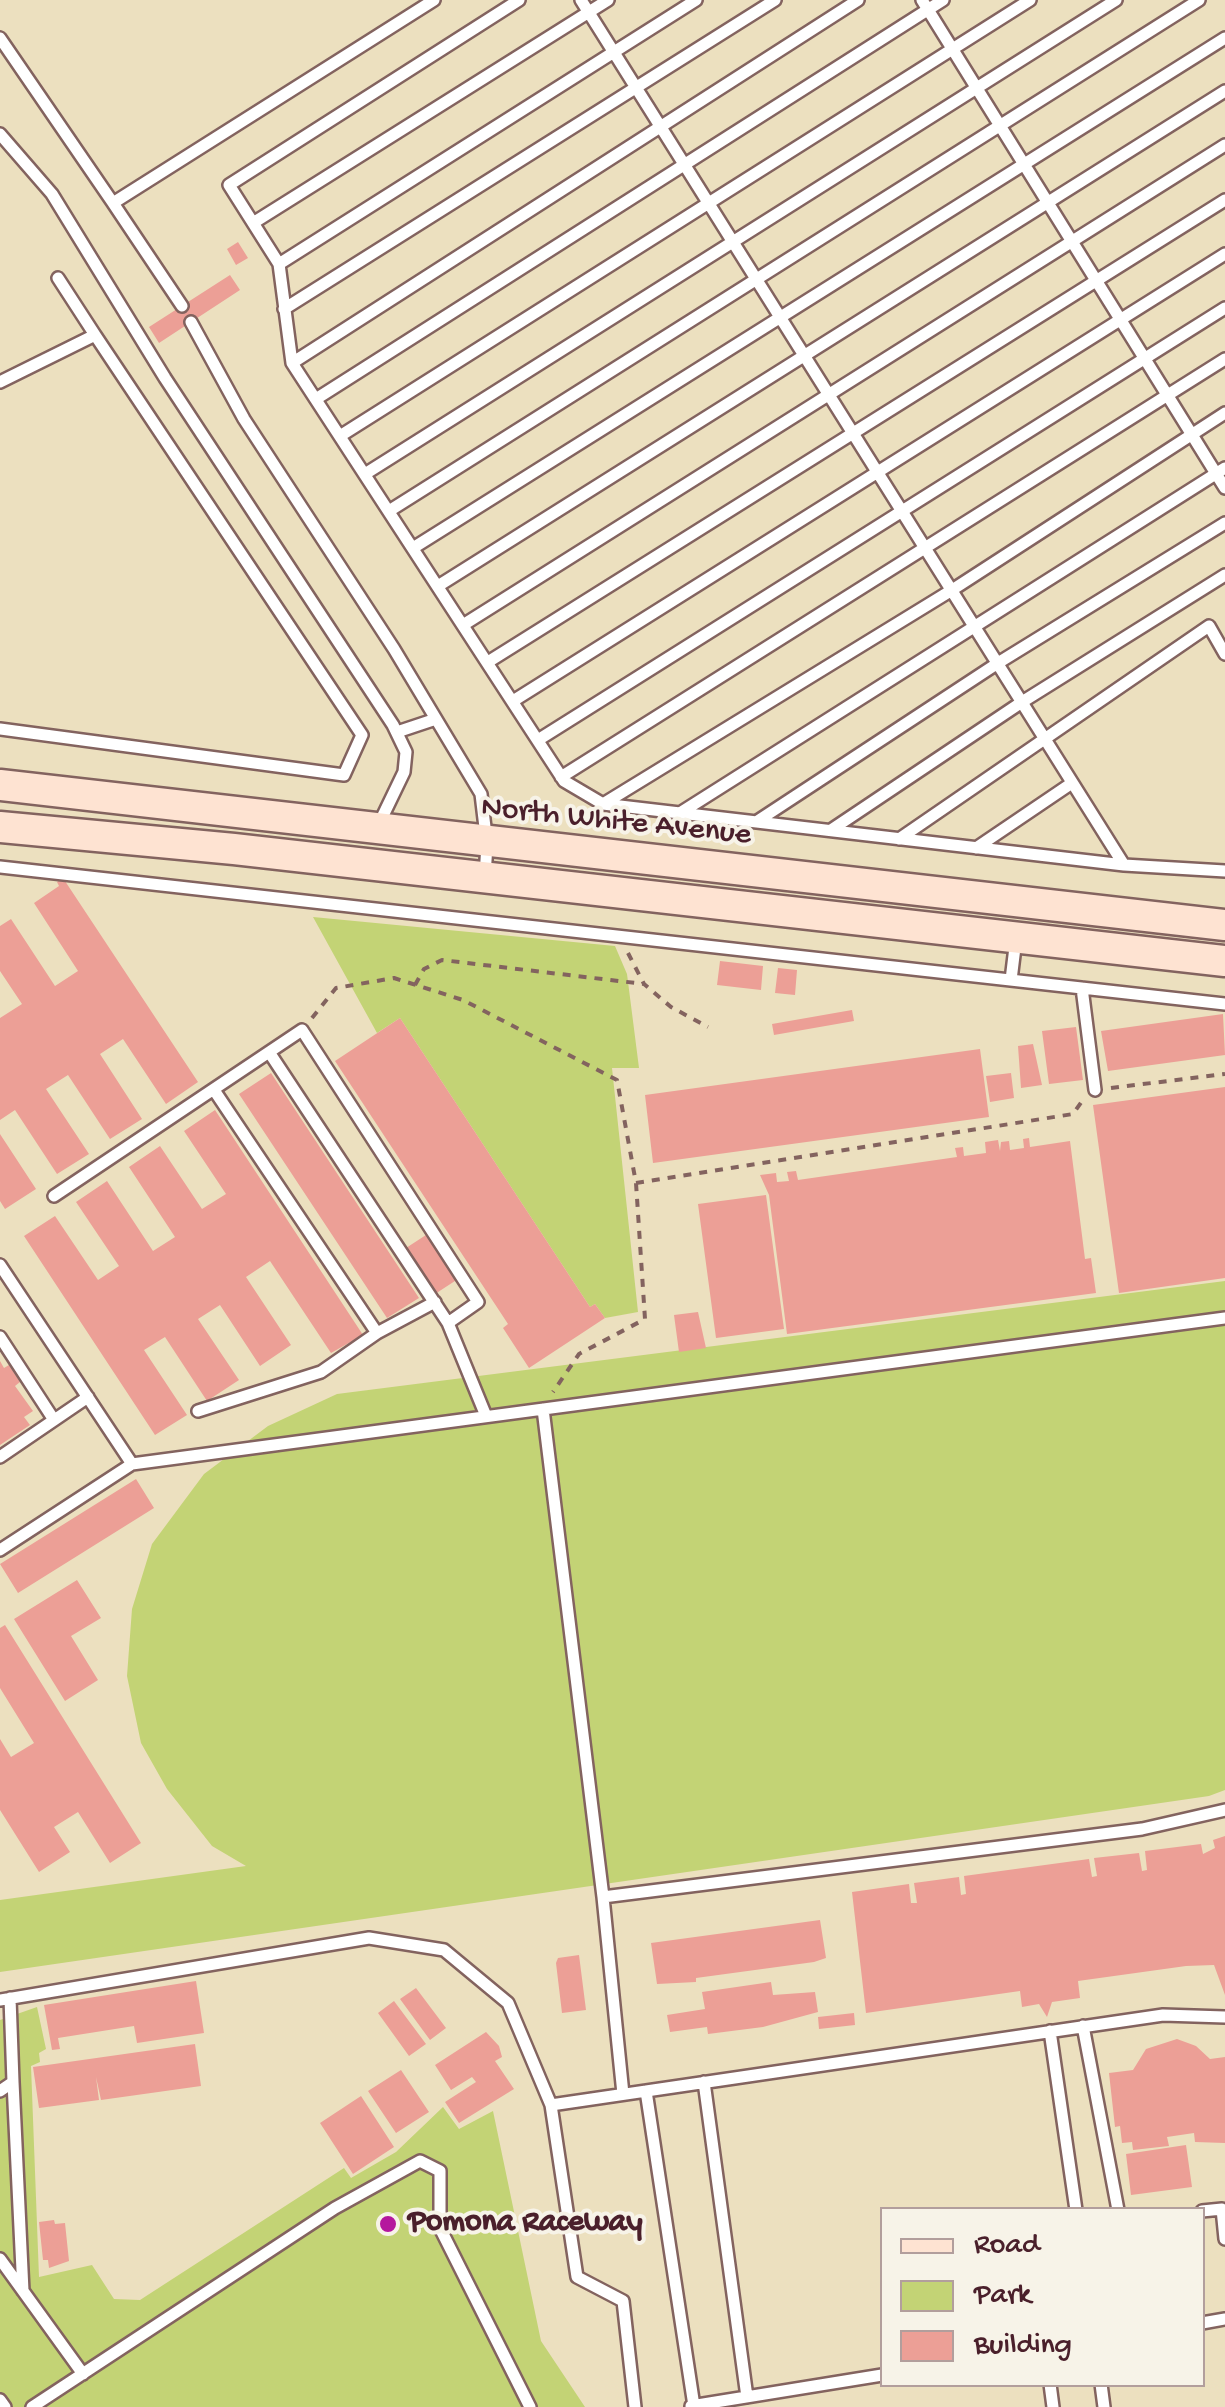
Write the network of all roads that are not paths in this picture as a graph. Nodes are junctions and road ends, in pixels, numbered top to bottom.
1 (434, 0) edge
2 (518, 0) edge
3 (581, 0) edge
4 (608, 0) edge
5 (696, 0) edge
6 (775, 0) edge
7 (858, 0) edge
8 (943, 0) edge
9 (1030, 0) edge
10 (1116, 0) edge
11 (1199, 0) edge
12 (925, 5) edge
13 (589, 12) junction
14 (0, 38) edge
15 (1225, 38) edge
16 (952, 49) junction
17 (614, 52) junction
18 (636, 87) junction
19 (977, 88) junction
20 (1225, 91) edge
21 (660, 125) junction
22 (1000, 126) junction
23 (0, 134) edge
24 (1225, 145) edge
25 (684, 163) junction
26 (1024, 166) junction
27 (1225, 200) edge
28 (708, 202) junction
29 (112, 203) junction
30 (1048, 203) junction
31 (253, 223) junction
32 (733, 242) junction
33 (1073, 243) junction
34 (1225, 254) edge
35 (279, 264) junction
36 (58, 278) dead end
37 (756, 280) junction
38 (1097, 282) junction
39 (182, 306) dead end
40 (1225, 308) edge
41 (284, 309) junction
42 (780, 317) junction
43 (1121, 321) junction
44 (191, 322) dead end
45 (95, 335) junction
46 (806, 358) junction
47 (1144, 359) junction
48 (1225, 360) edge
49 (292, 363) junction
50 (0, 382) edge
51 (1168, 396) junction
52 (831, 398) junction
53 (316, 399) junction
54 (1225, 413) edge
55 (1192, 434) junction
56 (854, 435) junction
57 (340, 436) junction
58 (1220, 471) edge
59 (878, 472) junction
60 (365, 474) junction
61 (1225, 488) edge
62 (389, 511) junction
63 (903, 512) junction
64 (1225, 524) edge
65 (413, 548) junction
66 (926, 549) junction
67 (1225, 575) edge
68 (438, 586) junction
69 (952, 590) junction
70 (463, 625) junction
71 (976, 629) junction
72 (1225, 654) edge
73 (488, 662) junction
74 (998, 663) junction
75 (513, 701) junction
76 (1022, 702) junction
77 (436, 720) junction
78 (0, 729) edge
79 (396, 732) junction
80 (1043, 738) junction
81 (538, 740) junction
82 (561, 777) junction
83 (1072, 783) junction
84 (0, 785) edge
85 (603, 804) junction
86 (680, 813) junction
87 (756, 822) junction
88 (0, 828) edge
89 (376, 830) junction
90 (831, 830) junction
91 (899, 839) junction
92 (488, 844) junction
93 (976, 848) junction
94 (1124, 865) junction
95 (4, 870) edge
96 (1225, 871) edge
97 (485, 881) junction
98 (1225, 926) edge
99 (1016, 938) junction
100 (1225, 961) edge
101 (1011, 980) junction
102 (1082, 988) junction
103 (1225, 1004) edge
104 (270, 1052) junction
105 (214, 1090) junction
106 (1095, 1090) road end
107 (54, 1196) dead end
108 (0, 1265) edge
109 (435, 1302) junction
110 (1225, 1318) edge
111 (448, 1322) junction
112 (377, 1332) junction
113 (0, 1337) edge
114 (88, 1397) junction
115 (542, 1409) junction
116 (198, 1412) dead end
117 (486, 1416) junction
118 (54, 1420) junction
119 (0, 1456) edge
120 (132, 1464) junction
121 (0, 1550) edge
122 (1225, 1810) edge
123 (604, 1897) junction
124 (5, 1999) edge
125 (1225, 2017) edge
126 (1083, 2026) junction
127 (1050, 2031) junction
128 (13, 2082) junction
129 (704, 2082) junction
130 (0, 2091) edge
131 (646, 2091) junction
132 (622, 2094) junction
133 (551, 2105) junction
134 (1076, 2207) edge
135 (1117, 2207) edge
136 (1205, 2211) edge
137 (1225, 2239) edge
138 (0, 2260) edge
139 (23, 2291) junction
140 (83, 2374) junction
141 (880, 2375) edge
142 (747, 2397) junction
143 (0, 2400) edge
144 (694, 2406) edge
145 (5, 2407) edge
146 (32, 2407) edge
147 (530, 2407) edge
148 (635, 2407) edge
149 (686, 2407) edge

1 - 29 lane
2 - 31 lane
3 - 13 lane
4 - 13 lane
5 - 17 lane
6 - 18 lane
7 - 21 lane
8 - 12 lane
9 - 16 lane
10 - 19 lane
11 - 22 lane
12 - 16 lane
12 - 25 lane
13 - 17 lane
13 - 31 lane
14 - 29 lane
15 - 26 lane
16 - 19 lane
16 - 28 lane
17 - 18 lane
17 - 35 lane
18 - 21 lane
18 - 41 lane
19 - 22 lane
19 - 32 lane
20 - 30 lane
21 - 25 lane
21 - 49 lane
22 - 26 lane
22 - 37 lane
23 - 79 lane
24 - 33 lane
25 - 28 lane
25 - 53 lane
26 - 30 lane
26 - 42 lane
27 - 38 lane
28 - 32 lane
28 - 57 lane
29 - 39 lane
30 - 33 lane
30 - 46 lane
31 - 35 lane
32 - 37 lane
32 - 60 lane
33 - 38 lane
33 - 52 lane
34 - 43 lane
35 - 41 lane
36 - 45 lane
37 - 42 lane
37 - 62 lane
38 - 43 lane
38 - 56 lane
40 - 47 lane
41 - 49 lane
42 - 46 lane
42 - 65 lane
43 - 47 lane
43 - 59 lane
44 - 77 lane
45 - 50 lane
45 - 78 lane
46 - 52 lane
46 - 68 lane
47 - 51 lane
47 - 63 lane
48 - 51 lane
49 - 53 lane
51 - 55 lane
51 - 66 lane
52 - 56 lane
52 - 70 lane
53 - 57 lane
54 - 55 lane
55 - 58 lane
55 - 69 lane
56 - 59 lane
56 - 73 lane
57 - 60 lane
58 - 61 lane
58 - 71 lane
59 - 63 lane
59 - 75 lane
60 - 62 lane
62 - 65 lane
63 - 66 lane
63 - 81 lane
64 - 74 lane
65 - 68 lane
66 - 69 lane
66 - 82 lane
67 - 76 lane
68 - 70 lane
69 - 71 lane
69 - 85 lane
70 - 73 lane
71 - 74 lane
71 - 86 lane
72 - 80 lane
73 - 75 lane
74 - 76 lane
74 - 87 lane
75 - 81 lane
76 - 80 lane
76 - 90 lane
77 - 79 lane
77 - 92 lane
79 - 89 lane
80 - 83 lane
80 - 91 lane
81 - 82 lane
82 - 85 lane
83 - 93 lane
83 - 94 lane
84 - 89 main road, North White Avenue
85 - 86 lane
86 - 87 lane
87 - 90 lane
88 - 97 main road
89 - 92 main road, North White Avenue
90 - 91 lane
91 - 93 lane
92 - 97 lane
92 - 98 main road, North White Avenue
93 - 94 lane
94 - 96 lane
95 - 101 lane
97 - 99 main road
99 - 100 main road
99 - 101 lane
101 - 102 lane
102 - 103 lane
102 - 106 lane
104 - 105 lane
104 - 109 lane
104 - 111 lane
105 - 107 lane
105 - 112 lane
108 - 114 lane
109 - 111 lane
109 - 112 lane
110 - 115 lane
111 - 117 lane
112 - 116 lane
113 - 118 lane
114 - 118 lane
114 - 120 lane
115 - 117 lane
115 - 123 lane
117 - 120 lane
118 - 119 lane
120 - 121 lane
122 - 123 lane
123 - 132 lane
124 - 128 lane
124 - 133 lane
125 - 126 lane
126 - 127 lane
126 - 135 lane
127 - 129 lane
127 - 134 lane
128 - 130 lane
128 - 139 lane
129 - 131 lane
129 - 142 lane
131 - 132 lane
131 - 144 lane
132 - 133 lane
133 - 148 lane
136 - 137 lane
138 - 139 lane
139 - 140 lane
140 - 146 lane
140 - 147 lane
141 - 142 lane
142 - 144 lane
143 - 145 lane
144 - 149 lane

